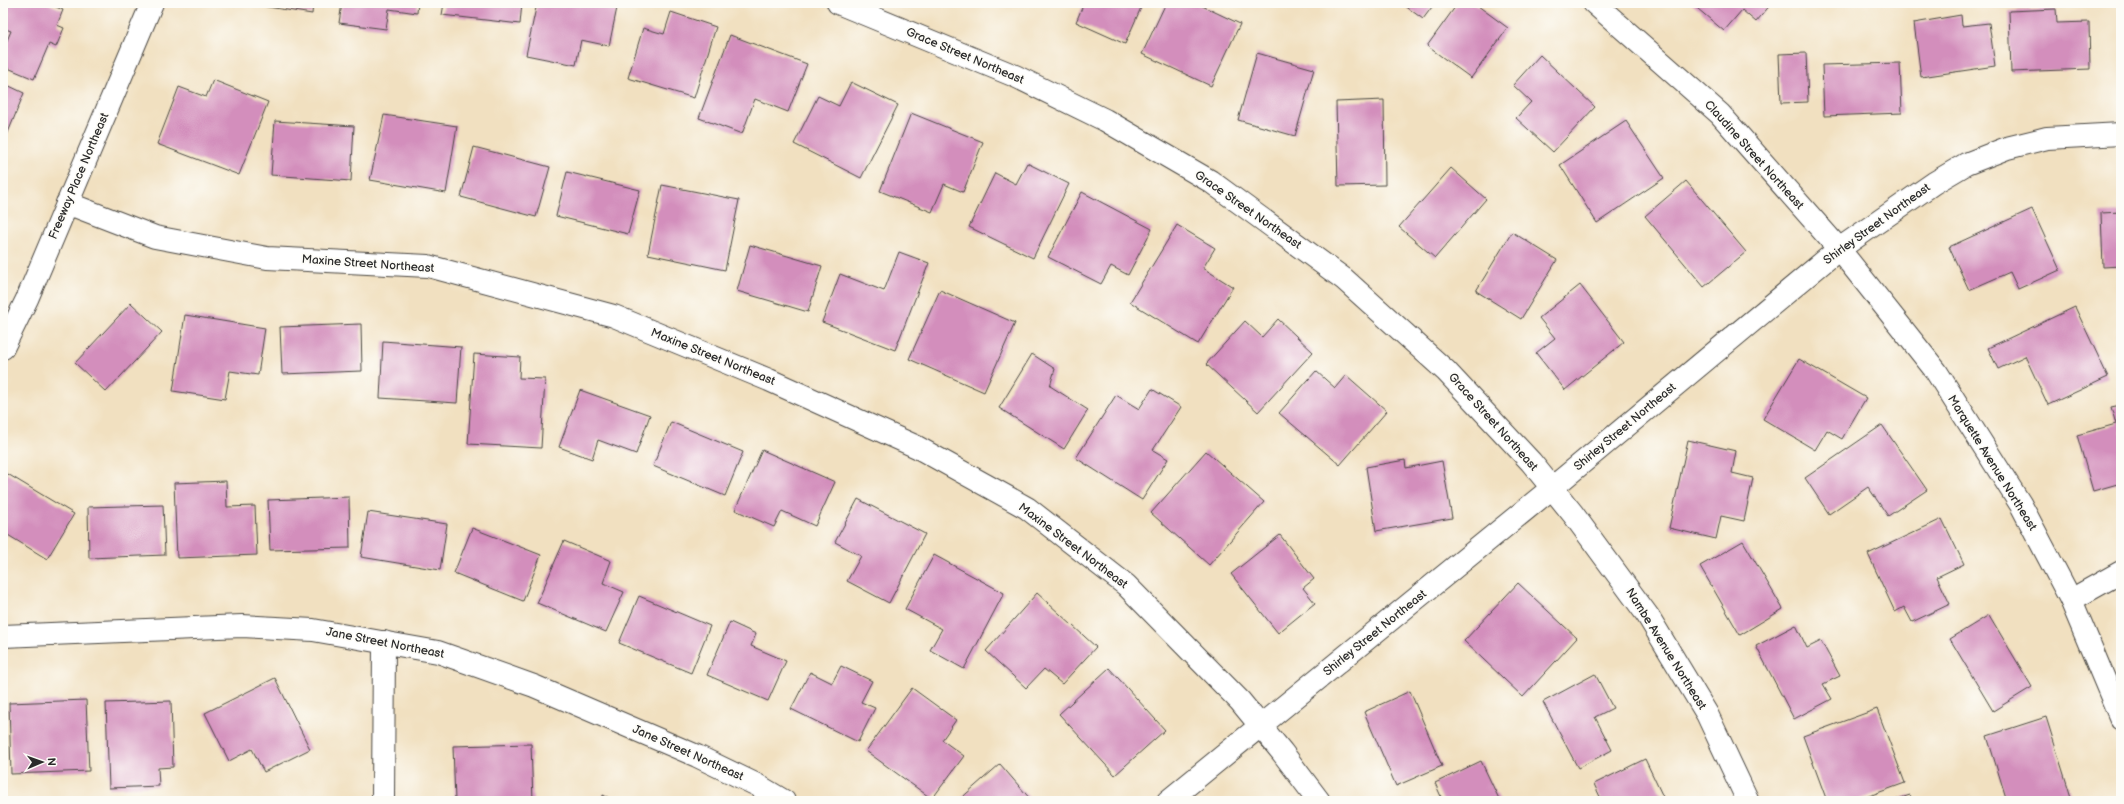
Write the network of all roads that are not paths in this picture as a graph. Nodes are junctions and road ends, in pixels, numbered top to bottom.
1 (152, 3) edge
2 (838, 3) edge
3 (1594, 3) edge
4 (2121, 134) edge
5 (67, 203) junction
6 (1839, 249) junction
7 (3, 348) edge
8 (1552, 488) junction
9 (2121, 572) edge
10 (2070, 600) junction
11 (3, 636) edge
12 (384, 642) junction
13 (2121, 719) edge
14 (1261, 727) junction
15 (383, 801) edge
16 (784, 801) edge
17 (1168, 801) edge
18 (1319, 801) edge
19 (1748, 801) edge

1 - 5 street, Freeway Place Northeast
2 - 8 street, Grace Street Northeast
3 - 6 street, Claudine Street Northeast
4 - 6 street, Shirley Street Northeast
5 - 7 street, Freeway Place Northeast
5 - 14 street, Maxine Street Northeast
6 - 8 street, Shirley Street Northeast
6 - 10 street, Marquette Avenue Northeast
8 - 14 street, Shirley Street Northeast
8 - 19 street, Nambe Avenue Northeast
9 - 10 street
10 - 13 street, Marquette Avenue Northeast
11 - 12 street, Jane Street Northeast
12 - 15 street
12 - 16 street, Jane Street Northeast
14 - 17 street, Shirley Street Northeast
14 - 18 street, Maxine Street Northeast

